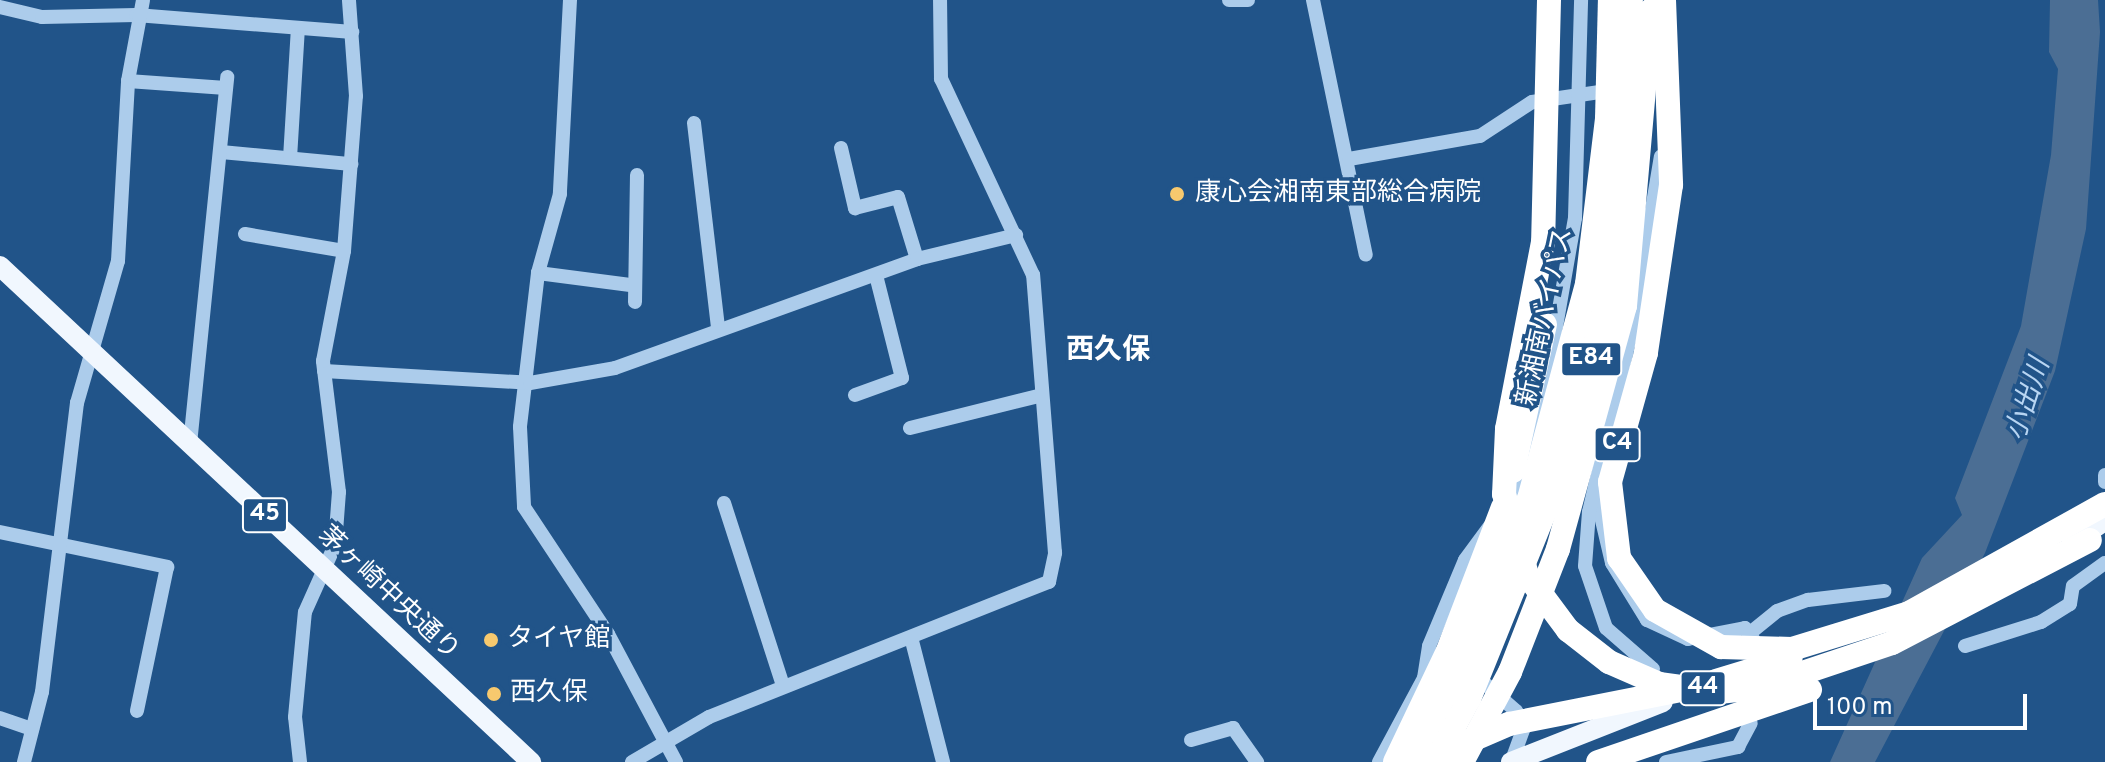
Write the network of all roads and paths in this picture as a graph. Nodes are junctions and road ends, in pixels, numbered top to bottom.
1 (143, 0) edge
2 (349, 0) edge
3 (570, 0) edge
4 (940, 0) edge
5 (1229, 0) edge
6 (1248, 0) edge
7 (1313, 0) edge
8 (1549, 0) edge
9 (1565, 0) edge
10 (1581, 0) edge
11 (1610, 0) edge
12 (1631, 0) edge
13 (1652, 0) edge
14 (1664, 0) edge
15 (0, 7) edge
16 (136, 15) junction
17 (298, 28) junction
18 (352, 32) junction
19 (128, 81) junction
20 (1582, 89) junction
21 (1666, 92) junction
22 (694, 123) dead end
23 (841, 148) dead end
24 (221, 152) junction
25 (290, 158) junction
26 (1349, 159) junction
27 (351, 164) junction
28 (637, 175) dead end
29 (245, 234) dead end
30 (1016, 235) junction
31 (344, 251) junction
32 (1366, 255) dead end
33 (917, 259) junction
34 (0, 266) edge
35 (538, 273) junction
36 (876, 275) junction
37 (630, 285) junction
38 (635, 302) dead end
39 (718, 328) junction
40 (91, 352) junction
41 (324, 371) junction
42 (530, 383) junction
43 (1546, 384) junction
44 (855, 395) dead end
45 (1042, 395) junction
46 (1613, 403) junction
47 (910, 428) dead end
48 (190, 444) junction
49 (2105, 475) edge
50 (2105, 482) edge
51 (1595, 483) junction
52 (2105, 494) edge
53 (724, 503) dead end
54 (2105, 504) edge
55 (1513, 507) junction
56 (2100, 530) edge
57 (0, 532) edge
58 (59, 546) junction
59 (2105, 563) edge
60 (321, 567) junction
61 (1884, 591) dead end
62 (1902, 611) junction
63 (912, 641) junction
64 (1965, 646) dead end
65 (1727, 680) junction
66 (783, 686) junction
67 (1459, 693) junction
68 (137, 711) dead end
69 (0, 718) edge
70 (1751, 723) dead end
71 (32, 729) junction
72 (669, 739) junction
73 (1191, 740) dead end
74 (1637, 741) junction
75 (24, 762) edge
76 (300, 762) edge
77 (531, 762) edge
78 (632, 762) edge
79 (676, 762) edge
80 (943, 762) edge
81 (1257, 762) edge
82 (1379, 762) edge
83 (1395, 762) edge
84 (1409, 762) edge
85 (1421, 762) edge
86 (1435, 762) edge
87 (1462, 762) edge
88 (1511, 762) edge
89 (1585, 762) edge
90 (1598, 762) edge
91 (1618, 762) edge
92 (1666, 762) edge

1 - 16 street
2 - 18 street
3 - 35 street
4 - 30 street
5 - 6 street
7 - 26 street
8 - 56 highway, bridge
9 - 83 highway, bridge
10 - 20 street
11 - 67 highway, 新湘南バイパス / E84, bridge
12 - 67 highway, 新湘南バイパス / E84, bridge
13 - 87 highway, bridge
14 - 21 street
14 - 62 highway, C4, bridge
15 - 16 street
16 - 17 street
16 - 19 street
17 - 18 street
17 - 25 street
18 - 27 street
19 - 24 street
19 - 40 street
20 - 21 street
20 - 26 street
20 - 43 street
21 - 46 street
22 - 39 street
23 - 33 street
24 - 25 street
24 - 48 street
25 - 27 street
26 - 32 street
27 - 31 street
28 - 37 street
29 - 31 street
30 - 33 street
30 - 45 street
31 - 41 street
33 - 36 street
34 - 40 main road, 茅ヶ崎中央通り / 45
35 - 37 street
35 - 42 street
36 - 39 street
36 - 44 street
37 - 38 street
39 - 42 street
40 - 48 main road, 茅ヶ崎中央通り / 45
40 - 58 street
41 - 42 street
41 - 60 street
42 - 72 street
43 - 46 street
43 - 55 street
45 - 47 street
45 - 63 street
46 - 51 street
48 - 60 main road, 茅ヶ崎中央通り / 45
49 - 50 street
51 - 61 street
51 - 65 street
52 - 62 main road, 44
53 - 66 street
54 - 62 highway, C4
55 - 82 street
55 - 88 street
56 - 74 main road, 44, bridge
56 - 90 highway, bridge
57 - 58 street
58 - 68 street
58 - 71 street
59 - 64 street
60 - 76 street
60 - 77 main road, 茅ヶ崎中央通り / 45
62 - 65 main road, 44
62 - 85 highway, C4, bridge
63 - 66 street
63 - 80 street
65 - 88 main road, 44
66 - 72 street
67 - 84 highway, 新湘南バイパス
67 - 86 highway, 新湘南バイパス, bridge
69 - 71 street
70 - 92 street
71 - 75 street
72 - 78 street
72 - 79 street
73 - 81 street
74 - 89 main road, 44
74 - 91 street

